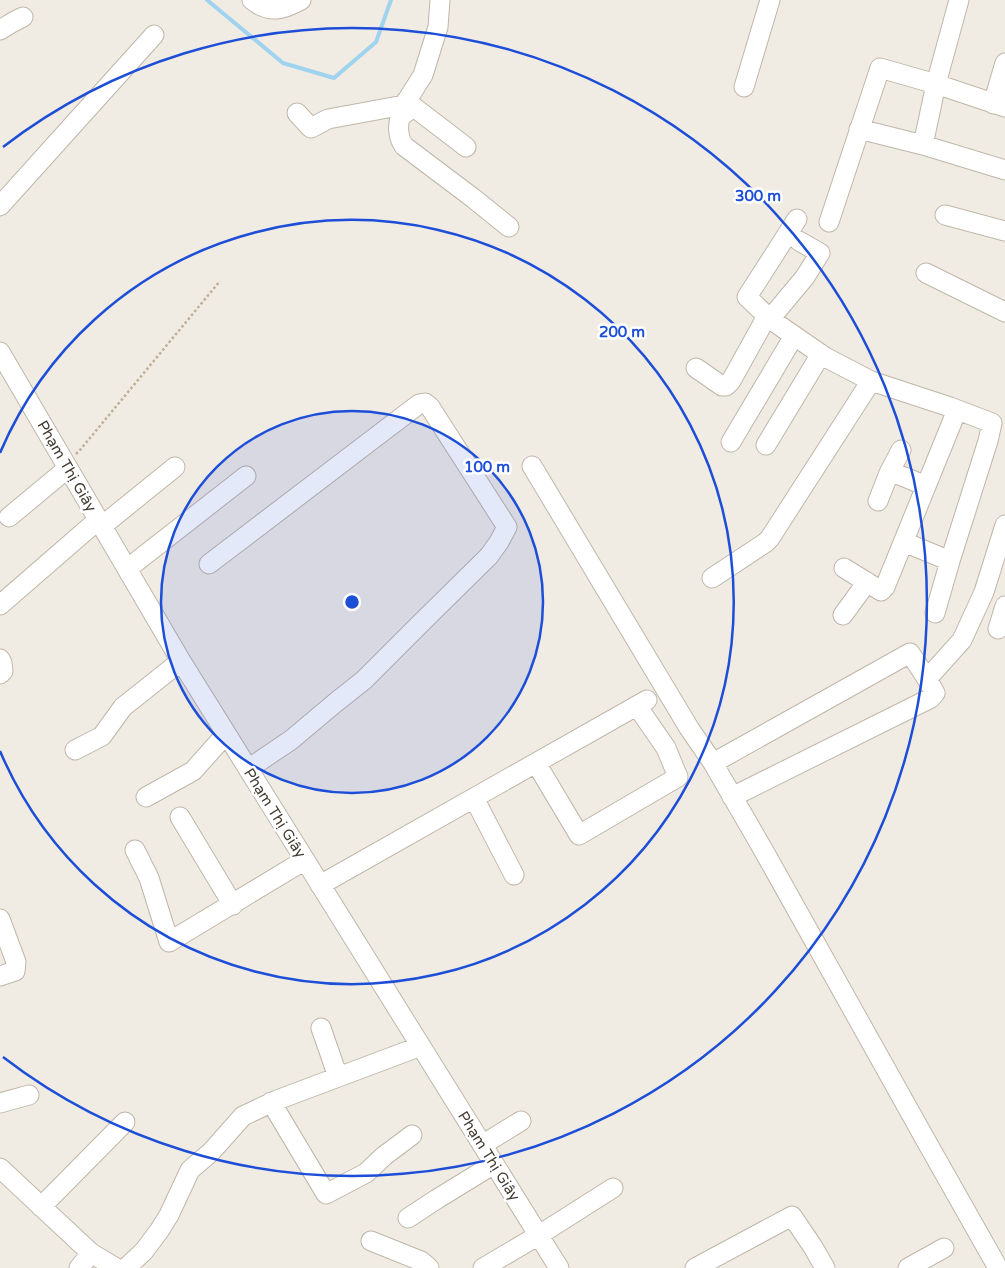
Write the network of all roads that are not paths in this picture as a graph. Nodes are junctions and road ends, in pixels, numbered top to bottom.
1 (252, 0) edge
2 (301, 0) edge
3 (440, 0) edge
4 (770, 0) edge
5 (959, 0) edge
6 (23, 17) dead end
7 (0, 30) edge
8 (154, 35) dead end
9 (1005, 63) edge
10 (936, 84) junction
11 (744, 87) dead end
12 (405, 103) junction
13 (999, 106) edge
14 (297, 113) dead end
15 (859, 129) junction
16 (923, 145) junction
17 (466, 147) dead end
18 (1005, 170) edge
19 (0, 206) edge
20 (945, 215) dead end
21 (797, 219) dead end
22 (829, 222) dead end
23 (509, 227) dead end
24 (1005, 231) edge
25 (799, 241) dead end
26 (926, 273) dead end
27 (1005, 312) edge
28 (769, 318) junction
29 (794, 336) junction
30 (0, 352) edge
31 (821, 354) junction
32 (696, 368) dead end
33 (871, 381) junction
34 (957, 410) junction
35 (731, 442) dead end
36 (997, 444) edge
37 (766, 445) dead end
38 (901, 450) dead end
39 (66, 466) junction
40 (532, 466) dead end
41 (174, 467) dead end
42 (890, 471) junction
43 (246, 476) dead end
44 (926, 486) junction
45 (878, 501) dead end
46 (9, 517) dead end
47 (100, 523) junction
48 (1005, 525) edge
49 (904, 542) junction
50 (950, 561) junction
51 (209, 564) dead end
52 (844, 568) dead end
53 (127, 569) junction
54 (712, 578) dead end
55 (867, 582) junction
56 (0, 605) edge
57 (1005, 606) edge
58 (935, 613) dead end
59 (843, 615) dead end
60 (998, 629) dead end
61 (0, 659) edge
62 (181, 661) junction
63 (0, 674) edge
64 (927, 679) junction
65 (226, 734) junction
66 (75, 750) dead end
67 (536, 763) junction
68 (713, 763) junction
69 (248, 769) junction
70 (146, 797) dead end
71 (732, 797) junction
72 (474, 798) junction
73 (180, 817) dead end
74 (135, 850) dead end
75 (305, 860) junction
76 (514, 876) dead end
77 (320, 885) junction
78 (233, 905) junction
79 (0, 919) edge
80 (0, 976) edge
81 (321, 1028) dead end
82 (420, 1046) junction
83 (338, 1077) junction
84 (29, 1095) dead end
85 (271, 1102) junction
86 (0, 1103) edge
87 (521, 1121) dead end
88 (125, 1122) dead end
89 (412, 1135) dead end
90 (482, 1145) junction
91 (494, 1164) junction
92 (0, 1168) edge
93 (613, 1188) dead end
94 (41, 1207) junction
95 (408, 1218) dead end
96 (539, 1235) junction
97 (371, 1241) dead end
98 (944, 1248) dead end
99 (91, 1253) junction
100 (79, 1268) edge
101 (116, 1268) edge
102 (126, 1268) edge
103 (429, 1268) edge
104 (483, 1268) edge
105 (559, 1268) edge
106 (695, 1268) edge
107 (825, 1268) edge
108 (908, 1268) edge
109 (998, 1268) edge

1 - 2 street
3 - 12 street
4 - 11 street
5 - 10 street
6 - 7 street
8 - 19 street
9 - 13 street
10 - 13 street
10 - 15 street
10 - 16 street
12 - 14 street
12 - 17 street
12 - 23 street
15 - 16 street
15 - 22 street
16 - 18 street
20 - 24 street
21 - 28 street
25 - 28 street
26 - 27 street
28 - 29 street
28 - 32 street
29 - 31 street
29 - 35 street
30 - 39 street, Phạm Thị Giây
31 - 33 street
31 - 37 street
33 - 34 street
33 - 54 street
34 - 36 street
34 - 44 street
36 - 50 street
38 - 42 street
39 - 46 street
39 - 47 street, Phạm Thị Giây
40 - 68 street
41 - 47 street
42 - 44 street
42 - 45 street
43 - 53 street
44 - 49 street
47 - 53 street, Phạm Thị Giây
47 - 56 street
48 - 64 street
49 - 50 street
49 - 55 street
50 - 58 street
51 - 69 street
52 - 55 street
53 - 62 street, Phạm Thị Giây
55 - 59 street
57 - 60 street
61 - 63 street
62 - 65 street, Phạm Thị Giây
62 - 66 street
64 - 68 street
64 - 71 street
65 - 69 street, Phạm Thị Giây
65 - 70 street
67 - 67 street
67 - 72 street
68 - 71 street
69 - 75 street, Phạm Thị Giây
71 - 109 street
72 - 76 street
72 - 77 street
73 - 78 street
74 - 78 street
75 - 77 street, Phạm Thị Giây
75 - 78 street
77 - 82 street, Phạm Thị Giây
79 - 80 street
81 - 83 street
82 - 83 street
82 - 90 street, Phạm Thị Giây
83 - 85 street
84 - 86 street
85 - 89 street
85 - 102 street
87 - 90 street
88 - 94 street
90 - 91 street, Phạm Thị Giây
91 - 95 street
91 - 96 street, Phạm Thị Giây
92 - 94 street
93 - 96 street
94 - 99 street
96 - 104 street
96 - 105 street, Phạm Thị Giây
97 - 103 street
98 - 108 street
99 - 100 street
99 - 101 street
106 - 107 street

